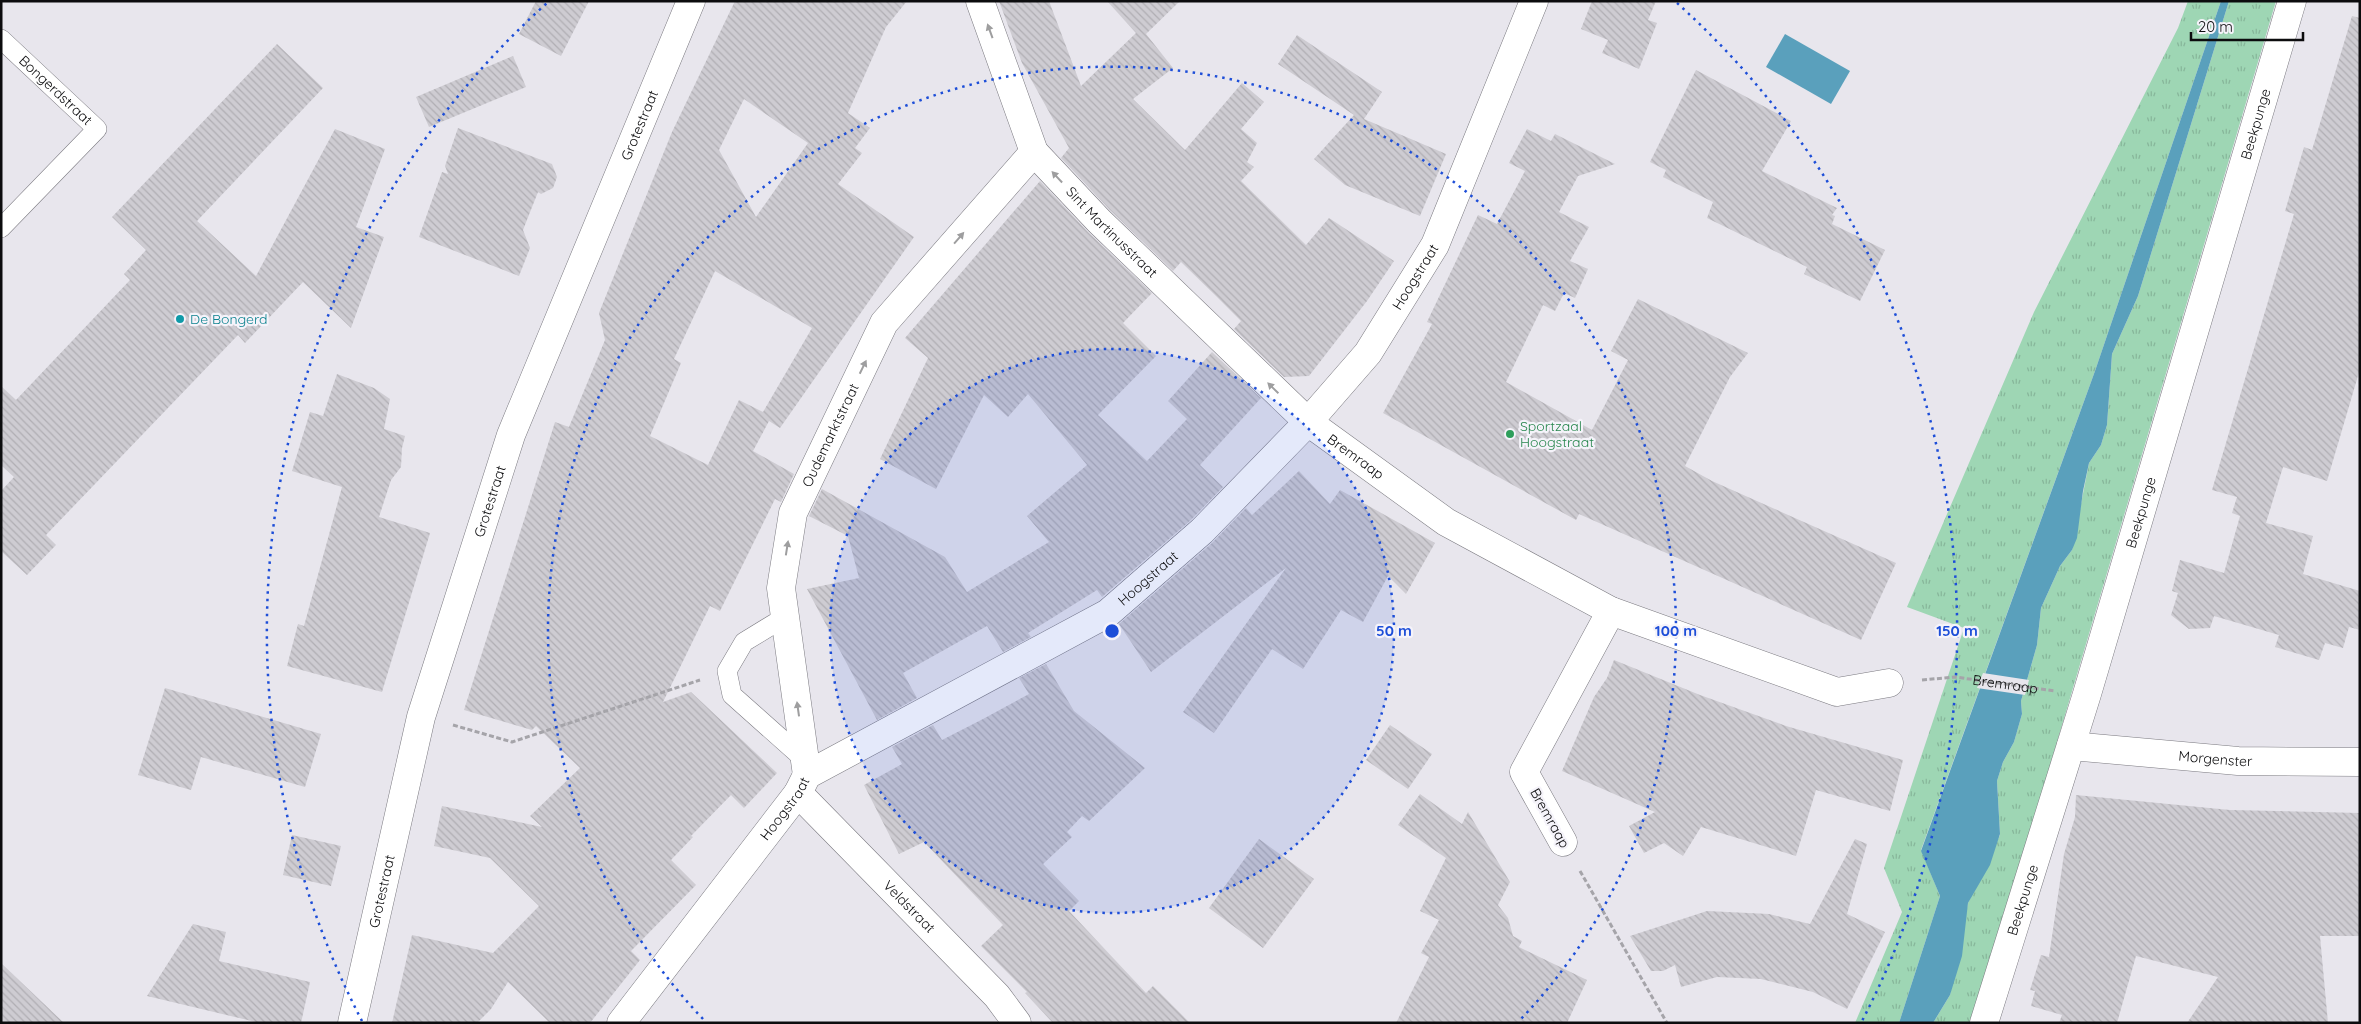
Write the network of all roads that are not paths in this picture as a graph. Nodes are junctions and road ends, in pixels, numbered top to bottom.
1 (691, 1) edge
2 (980, 1) edge
3 (1534, 1) edge
4 (2292, 1) edge
5 (1, 39) edge
6 (1034, 152) junction
7 (1, 228) edge
8 (1308, 422) junction
9 (1611, 611) junction
10 (786, 617) junction
11 (1889, 683) dead end
12 (2071, 746) junction
13 (2360, 762) edge
14 (803, 776) junction
15 (1563, 842) road end
16 (352, 1023) edge
17 (621, 1023) edge
18 (1017, 1023) edge
19 (1984, 1023) edge

1 - 16 street, Grotestraat
6 -> 2 street, Sint Martinusstraat
3 - 8 street, Hoogstraat
4 - 12 street, Beekpunge
5 - 7 lane, Bongerdstraat
8 -> 6 street, Sint Martinusstraat
10 -> 6 street, Oudemarktstraat
8 - 9 street, Bremraap
8 - 14 street, Hoogstraat
9 - 11 street, Bremraap
9 - 15 street, Bremraap
14 -> 10 street, Oudemarktstraat
10 - 14 lane
12 - 13 street, Morgenster
12 - 19 street, Beekpunge
14 - 17 street, Hoogstraat
14 - 18 street, Veldstraat

